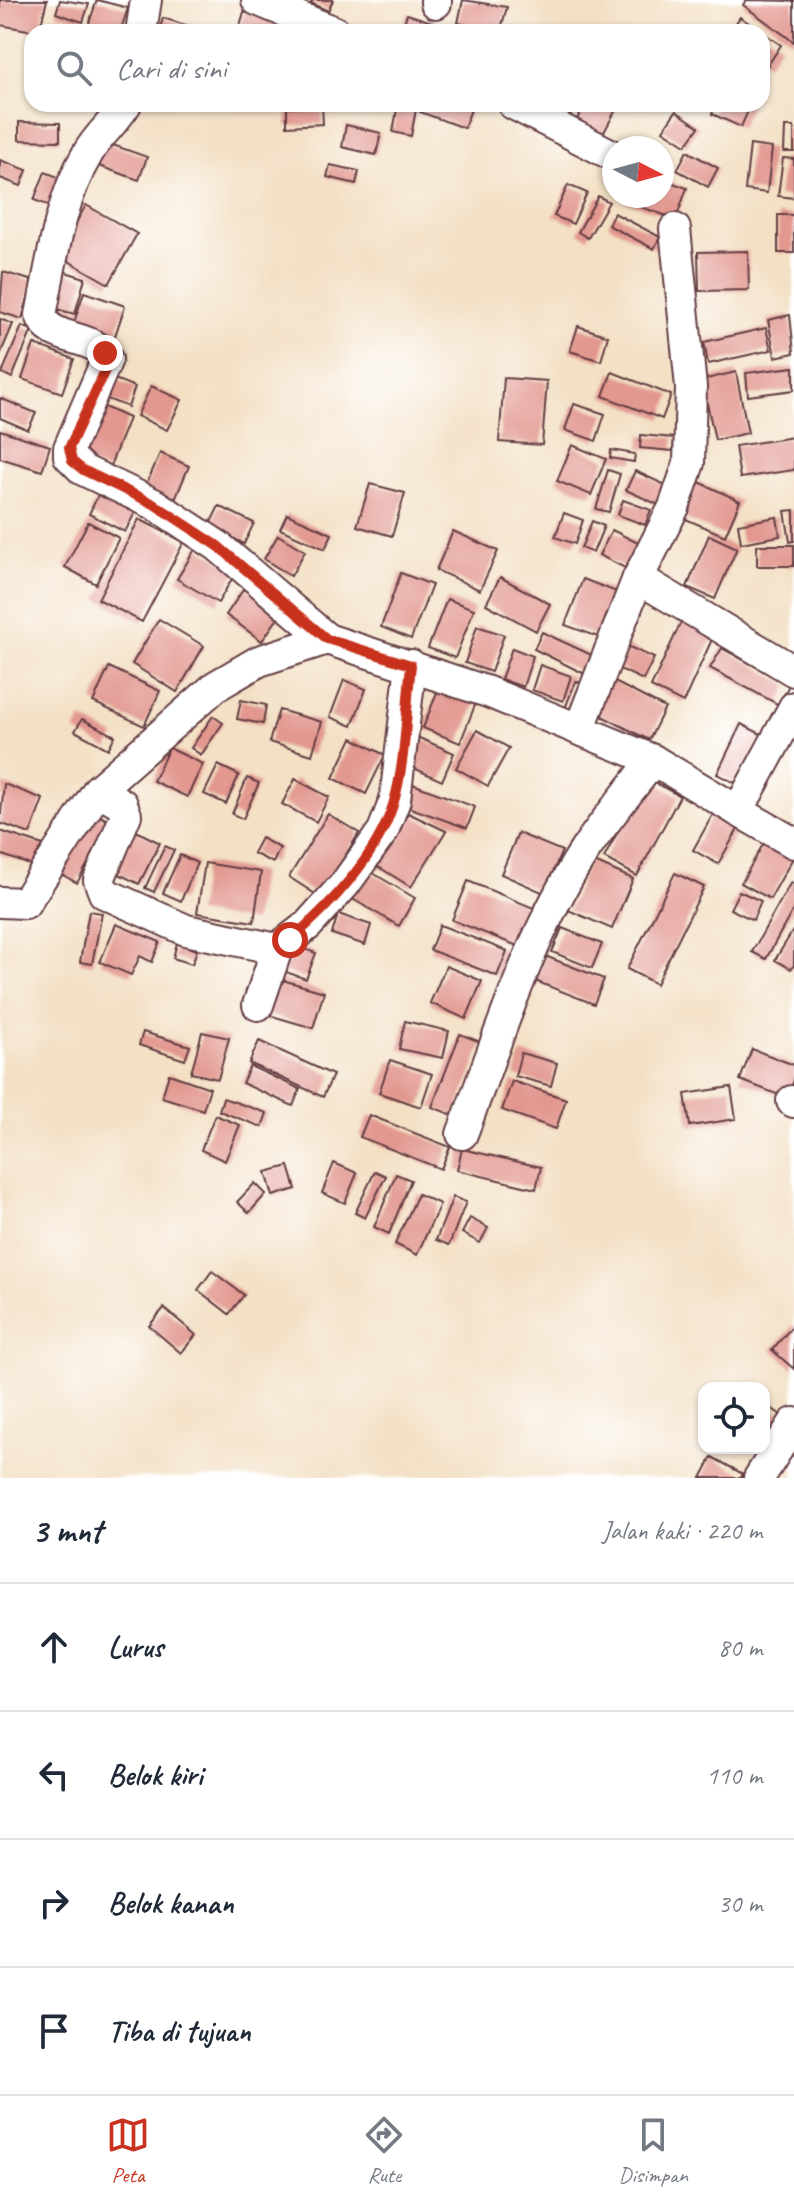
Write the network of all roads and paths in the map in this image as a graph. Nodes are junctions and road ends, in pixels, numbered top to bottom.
1 (146, 0) edge
2 (257, 0) edge
3 (142, 24) edge
4 (316, 24) edge
5 (120, 112) edge
6 (529, 112) edge
7 (602, 150) edge
8 (675, 229) dead end
9 (638, 578) junction
10 (327, 639) junction
11 (411, 665) junction
12 (794, 671) edge
13 (794, 707) edge
14 (579, 730) junction
15 (653, 760) junction
16 (98, 790) junction
17 (738, 811) junction
18 (794, 843) edge
19 (0, 902) edge
20 (277, 949) junction
21 (258, 1005) dead end
22 (462, 1134) dead end
23 (794, 1423) edge
24 (759, 1478) edge

1 - 3 street
2 - 4 street
5 - 10 street
6 - 7 street
8 - 9 street
9 - 12 street
9 - 14 street
10 - 11 street
10 - 16 street
11 - 14 street
11 - 20 street
13 - 17 street
14 - 15 street
15 - 17 street
15 - 22 street
16 - 19 street
16 - 20 street
17 - 18 street
20 - 21 street
23 - 24 street

